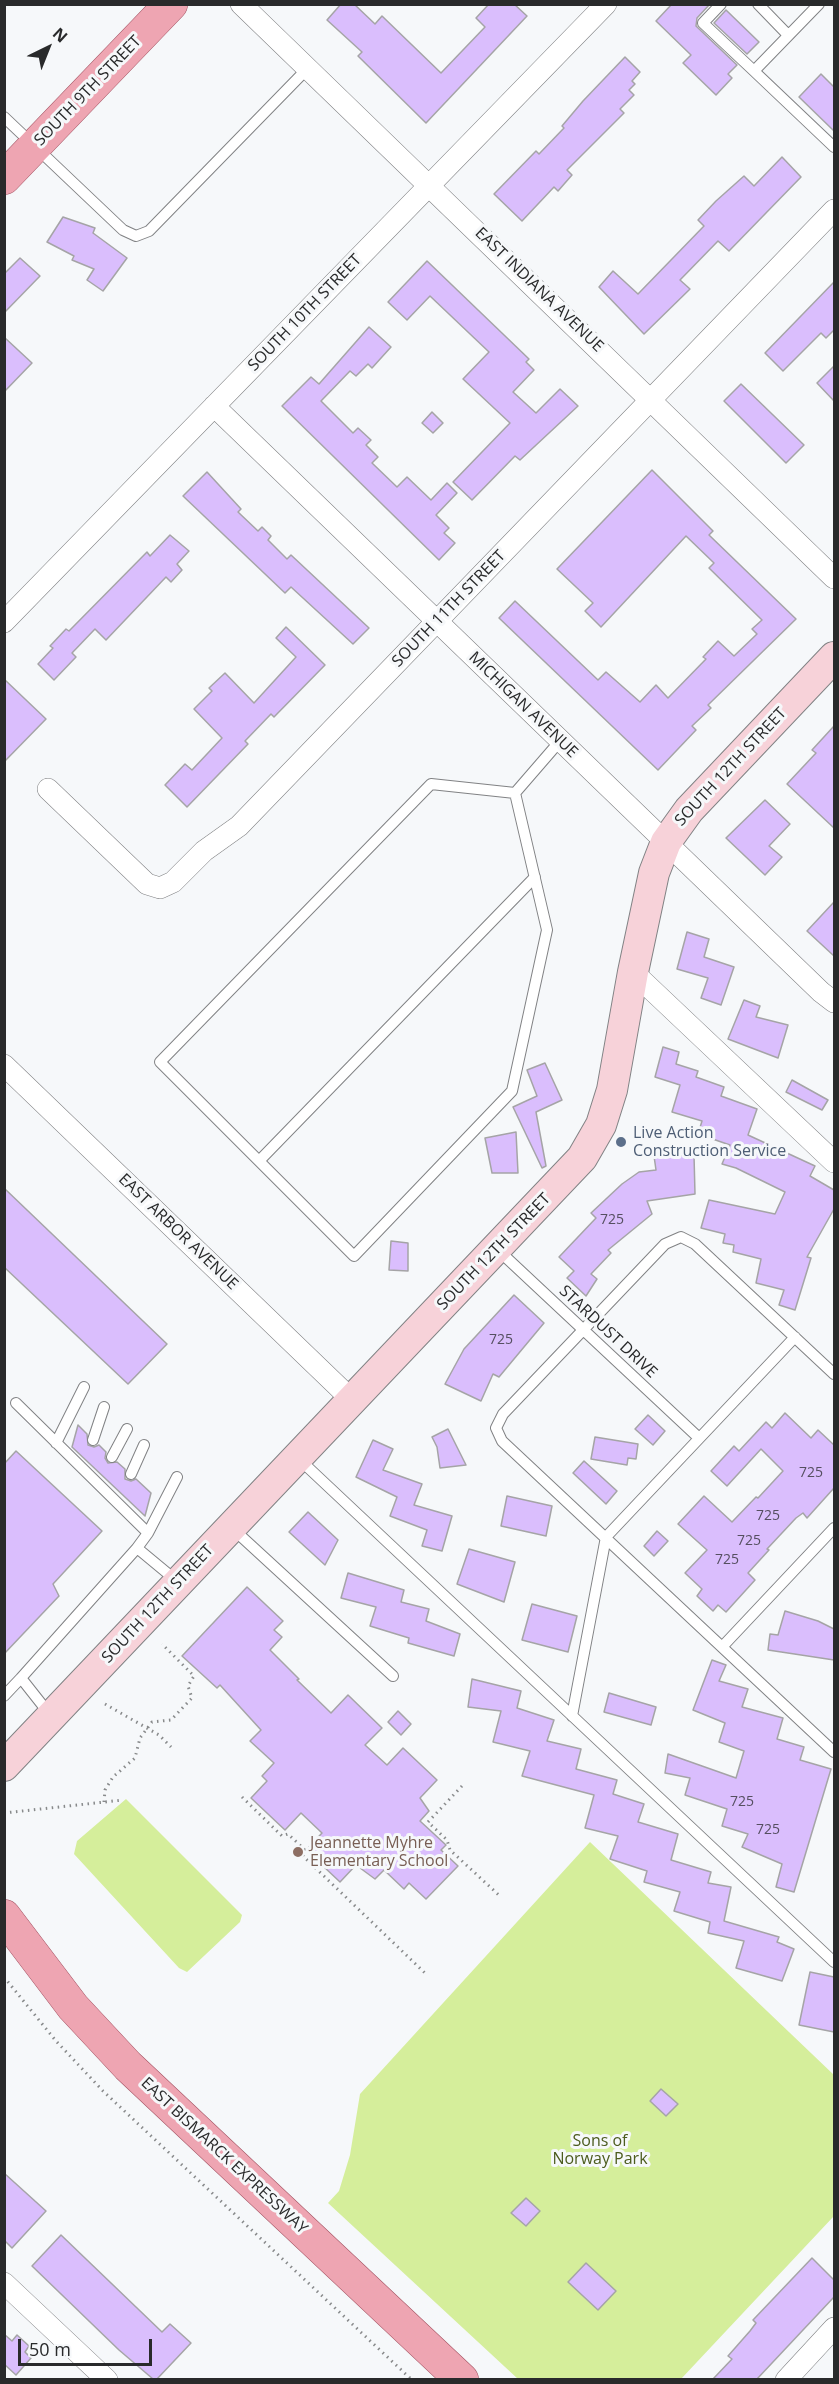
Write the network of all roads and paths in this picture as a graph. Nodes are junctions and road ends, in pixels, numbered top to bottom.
1 (171, 4) edge
2 (241, 4) edge
3 (606, 4) edge
4 (721, 4) edge
5 (758, 4) edge
6 (819, 4) edge
7 (788, 35) junction
8 (308, 68) junction
9 (754, 71) junction
10 (4, 117) edge
11 (35, 146) junction
12 (834, 147) edge
13 (4, 178) edge
14 (429, 185) junction
15 (834, 210) edge
16 (652, 400) junction
17 (214, 406) junction
18 (834, 578) edge
19 (437, 621) junction
20 (4, 622) edge
21 (834, 657) edge
22 (560, 741) junction
23 (48, 789) dead end
24 (515, 793) junction
25 (666, 842) junction
26 (535, 877) junction
27 (633, 972) junction
28 (834, 1002) edge
29 (4, 1065) edge
30 (259, 1161) junction
31 (834, 1162) edge
32 (497, 1249) junction
33 (584, 1330) junction
34 (795, 1337) junction
35 (834, 1374) edge
36 (84, 1387) dead end
37 (352, 1400) junction
38 (16, 1403) dead end
39 (104, 1407) dead end
40 (128, 1429) dead end
41 (699, 1438) junction
42 (93, 1440) dead end
43 (56, 1443) junction
44 (144, 1445) dead end
45 (112, 1457) dead end
46 (297, 1458) junction
47 (131, 1474) dead end
48 (177, 1477) dead end
49 (231, 1527) junction
50 (834, 1528) edge
51 (148, 1533) junction
52 (606, 1538) junction
53 (137, 1548) junction
54 (179, 1582) junction
55 (162, 1644) dead end
56 (722, 1647) junction
57 (393, 1676) dead end
58 (21, 1678) junction
59 (4, 1696) edge
60 (105, 1704) dead end
61 (572, 1716) junction
62 (52, 1717) junction
63 (147, 1728) junction
64 (171, 1747) dead end
65 (834, 1752) edge
66 (4, 1766) edge
67 (462, 1786) dead end
68 (242, 1797) dead end
69 (123, 1800) dead end
70 (104, 1802) junction
71 (4, 1813) edge
72 (501, 1897) dead end
73 (4, 1916) edge
74 (834, 1962) edge
75 (428, 1975) dead end
76 (4, 1977) edge
77 (4, 2283) edge
78 (834, 2328) edge
79 (455, 2377) edge
80 (107, 2379) edge
81 (412, 2379) edge
82 (786, 2379) edge

1 - 11 main road, SOUTH 9TH STREET
2 - 8 street, EAST INDIANA AVENUE
3 - 14 street, SOUTH 10TH STREET
4 - 9 lane
5 - 7 lane
6 - 7 lane
7 - 9 lane
8 - 11 lane
8 - 14 street, EAST INDIANA AVENUE
9 - 12 lane
10 - 11 lane
11 - 13 main road, SOUTH 9TH STREET
14 - 16 street, EAST INDIANA AVENUE
14 - 17 street, SOUTH 10TH STREET
15 - 16 street, SOUTH 11TH STREET
16 - 18 street, EAST INDIANA AVENUE
16 - 19 street, SOUTH 11TH STREET
17 - 19 street, MICHIGAN AVENUE
17 - 20 street, SOUTH 10TH STREET
19 - 22 street, MICHIGAN AVENUE
19 - 23 street, SOUTH 11TH STREET
21 - 25 street, SOUTH 12TH STREET
22 - 24 lane
22 - 25 street, MICHIGAN AVENUE
24 - 26 lane
24 - 30 lane
25 - 27 street, SOUTH 12TH STREET
25 - 28 street, MICHIGAN AVENUE
26 - 30 lane
26 - 30 lane
27 - 31 street
27 - 32 street, SOUTH 12TH STREET
29 - 37 street, EAST ARBOR AVENUE
32 - 33 lane, STARDUST DRIVE
32 - 37 street, SOUTH 12TH STREET
33 - 34 lane
33 - 41 lane, STARDUST DRIVE
33 - 52 lane
34 - 35 lane
34 - 41 lane
36 - 43 lane
37 - 46 street, SOUTH 12TH STREET
38 - 43 lane
39 - 42 lane
40 - 45 lane
41 - 52 lane
43 - 51 lane
44 - 47 lane
46 - 49 street, SOUTH 12TH STREET
46 - 61 lane
48 - 51 lane
49 - 54 street, SOUTH 12TH STREET
49 - 57 lane
50 - 56 lane
51 - 53 lane
52 - 56 lane
52 - 61 lane
53 - 54 lane
53 - 58 lane
54 - 62 street, SOUTH 12TH STREET
55 - 63 path
56 - 65 lane
58 - 59 lane
58 - 62 lane
60 - 63 path
61 - 74 lane
62 - 66 street, SOUTH 12TH STREET
63 - 64 path
63 - 70 path
67 - 72 path
68 - 75 path
69 - 70 path
70 - 71 path
73 - 79 main road, EAST BISMARCK EXPRESSWAY
76 - 81 path
77 - 80 street
78 - 82 street

